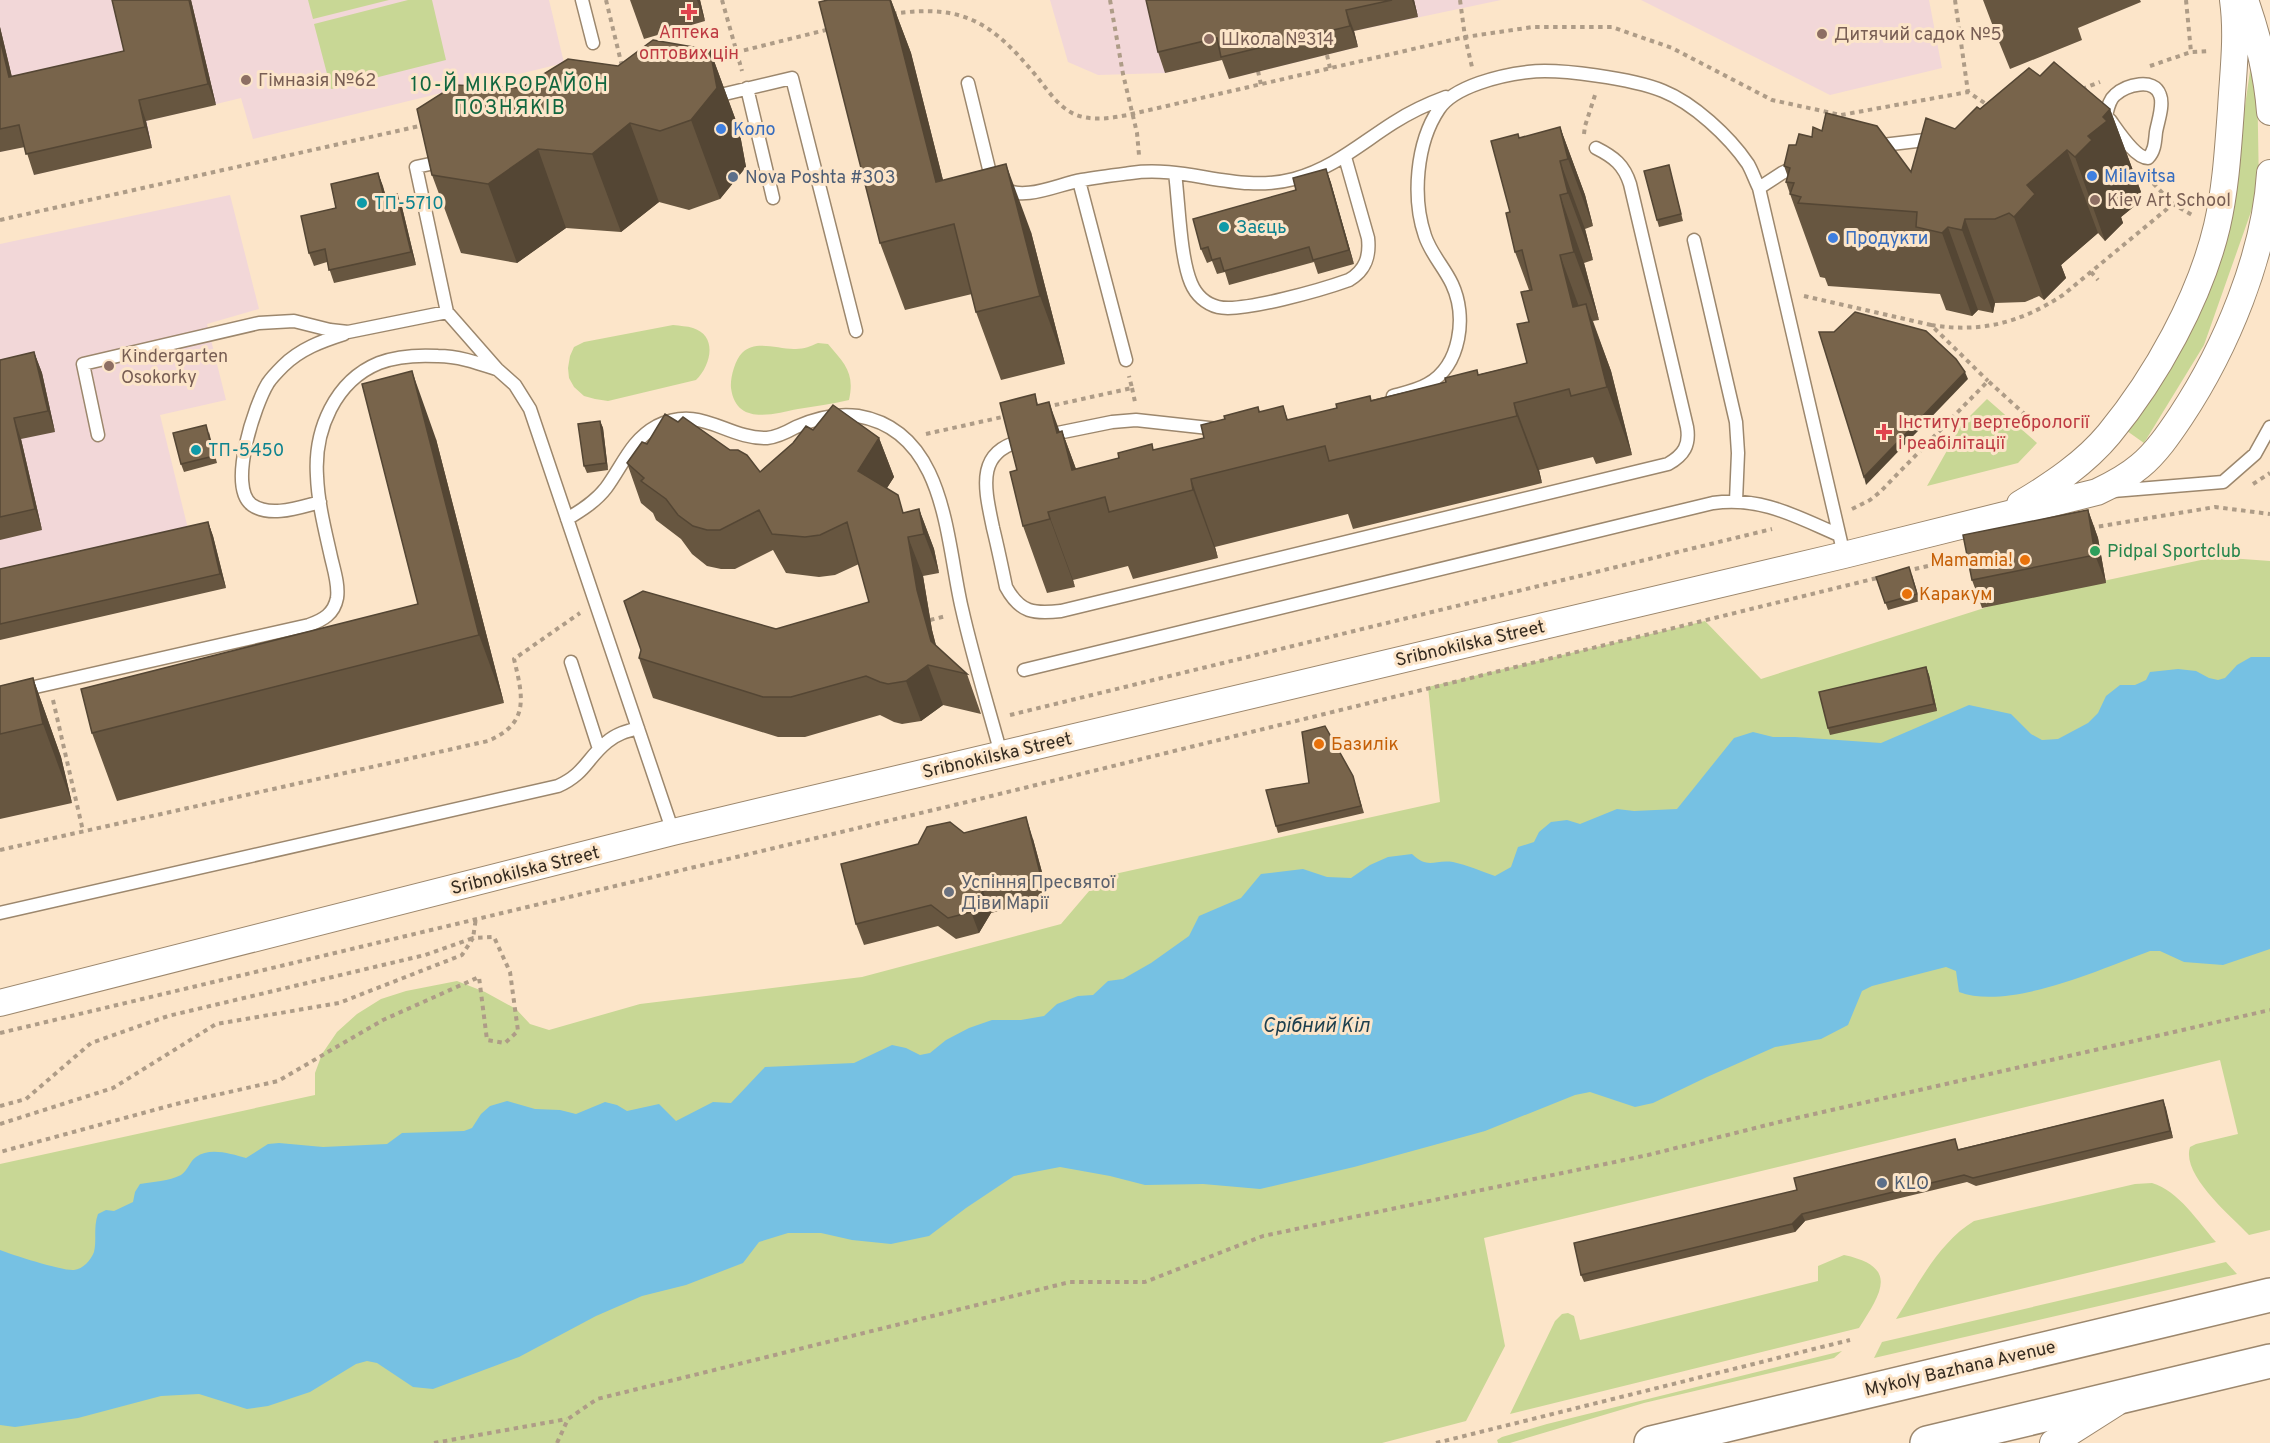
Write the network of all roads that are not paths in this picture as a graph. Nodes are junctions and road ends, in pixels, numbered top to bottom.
1 (582, 0) edge
2 (2233, 0) edge
3 (2245, 0) edge
4 (593, 43) dead end
5 (968, 83) dead end
6 (747, 88) junction
7 (1456, 92) junction
8 (701, 99) edge
9 (2270, 112) edge
10 (2100, 117) joint
11 (1947, 137) edge
12 (1596, 148) dead end
13 (1862, 148) edge
14 (1345, 157) junction
15 (451, 159) edge
16 (1811, 159) edge
17 (1175, 173) junction
18 (2270, 173) edge
19 (1079, 181) junction
20 (1759, 189) junction
21 (773, 198) dead end
22 (1694, 240) dead end
23 (447, 312) junction
24 (856, 331) dead end
25 (348, 332) junction
26 (1126, 360) road end
27 (497, 369) junction
28 (1376, 400) edge
29 (2270, 427) edge
30 (1229, 430) edge
31 (98, 435) dead end
32 (2097, 492) junction
33 (1736, 501) junction
34 (320, 502) junction
35 (1996, 518) junction
36 (567, 519) junction
37 (1842, 545) junction
38 (571, 662) dead end
39 (1024, 670) dead end
40 (0, 695) edge
41 (638, 728) junction
42 (599, 749) junction
43 (1001, 754) junction
44 (673, 832) junction
45 (0, 913) edge
46 (0, 1003) edge
47 (2270, 1295) edge
48 (2270, 1361) edge
49 (2129, 1395) junction
50 (1651, 1443) edge
51 (1927, 1443) edge
52 (2053, 1443) edge

1 - 4 lane
2 - 35 street, Sribnokilska Street
3 - 9 street
5 - 19 lane
6 - 8 lane
6 - 21 lane
6 - 24 lane
7 - 14 lane
7 - 20 lane
7 - 28 lane
10 - 10 lane
11 - 13 lane
12 - 30 lane
14 - 17 lane
14 - 17 lane
15 - 23 lane
16 - 20 lane
17 - 19 lane
18 - 32 street, Sribnokilska Street
19 - 26 lane
20 - 37 lane
22 - 33 lane
23 - 25 lane
23 - 27 lane
25 - 31 lane
25 - 34 lane
27 - 34 lane
27 - 36 lane
29 - 32 lane
32 - 35 street, Sribnokilska Street
33 - 37 lane
33 - 39 lane
34 - 40 lane
35 - 37 street, Sribnokilska Street
36 - 41 lane
36 - 43 lane
37 - 43 street, Sribnokilska Street
38 - 42 lane
41 - 42 lane
41 - 44 lane
42 - 45 lane
43 - 44 street, Sribnokilska Street
44 - 46 street, Sribnokilska Street
47 - 50 highway, Mykoly Bazhana Avenue
48 - 49 highway
49 - 51 highway
49 - 52 street

